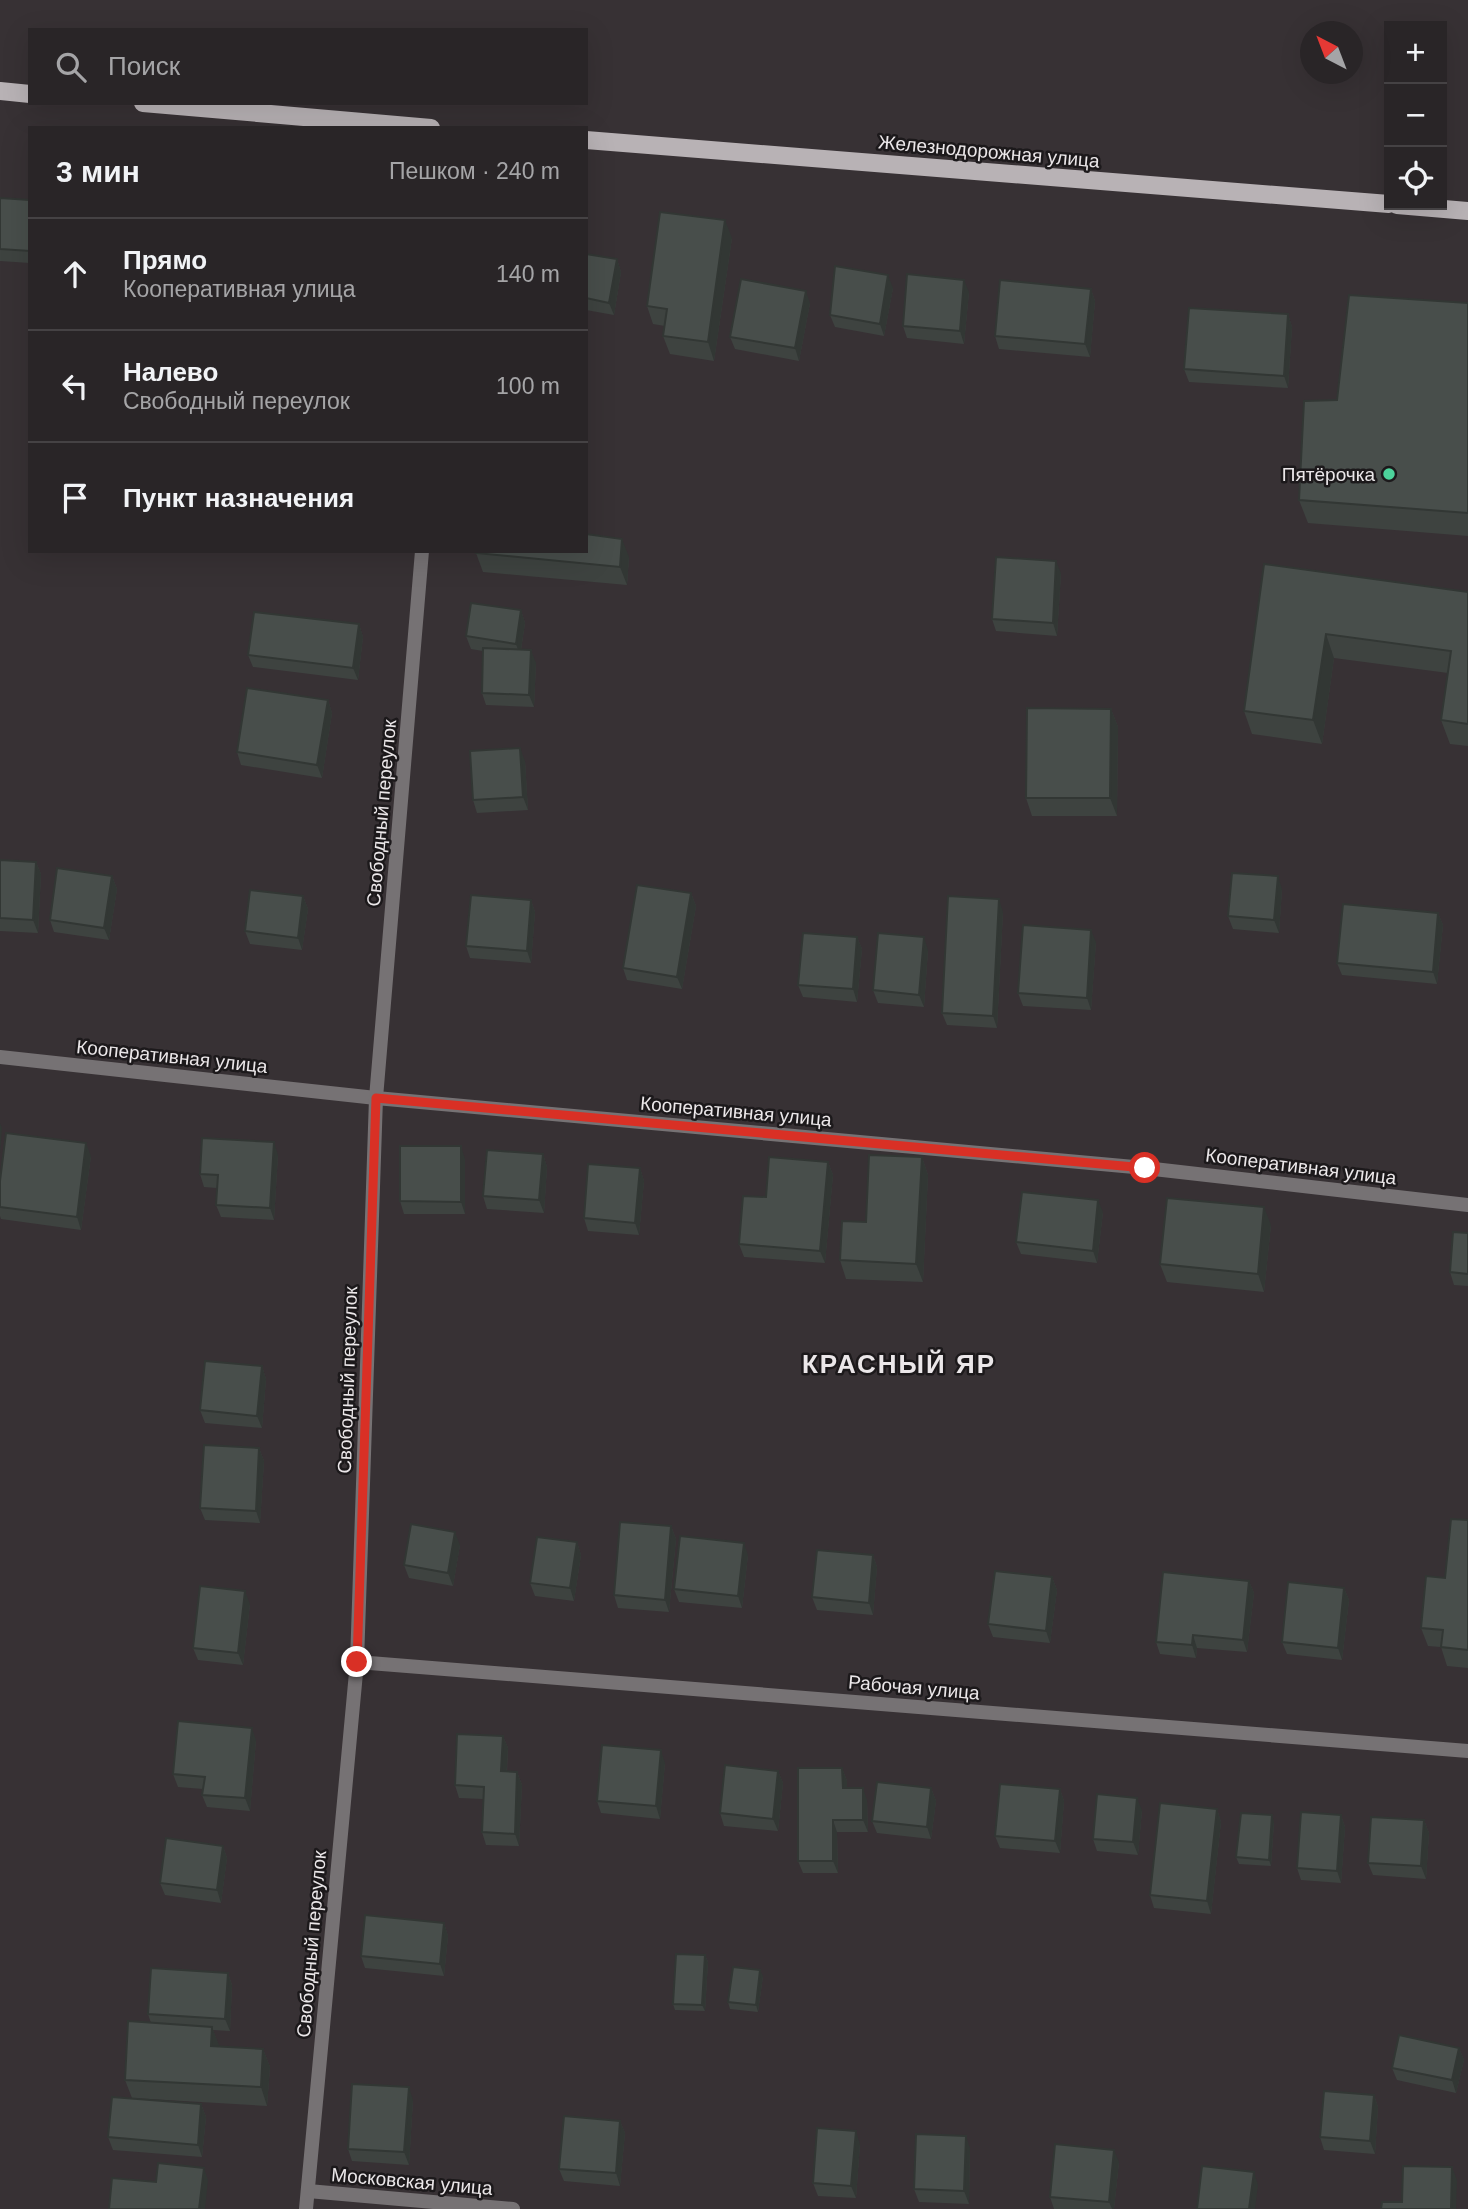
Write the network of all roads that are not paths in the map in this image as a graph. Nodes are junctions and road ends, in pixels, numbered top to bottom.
1 (0, 91) edge
2 (28, 94) edge
3 (166, 105) edge
4 (408, 126) edge
5 (588, 140) edge
6 (1384, 204) edge
7 (1447, 209) edge
8 (1468, 211) edge
9 (422, 553) edge
10 (0, 1057) edge
11 (376, 1098) junction
12 (1468, 1205) edge
13 (357, 1662) junction
14 (1468, 1751) edge
15 (308, 2191) junction
16 (306, 2209) edge
17 (513, 2209) edge

1 - 2 main road
3 - 4 main road
5 - 6 main road, Железнодорожная улица
7 - 8 main road
9 - 11 street, Свободный переулок
10 - 11 street, Кооперативная улица
11 - 12 street, Кооперативная улица
11 - 13 street, Свободный переулок
13 - 14 street, Рабочая улица
13 - 15 street, Свободный переулок
15 - 16 street, Свободный переулок
15 - 17 street, Московская улица

